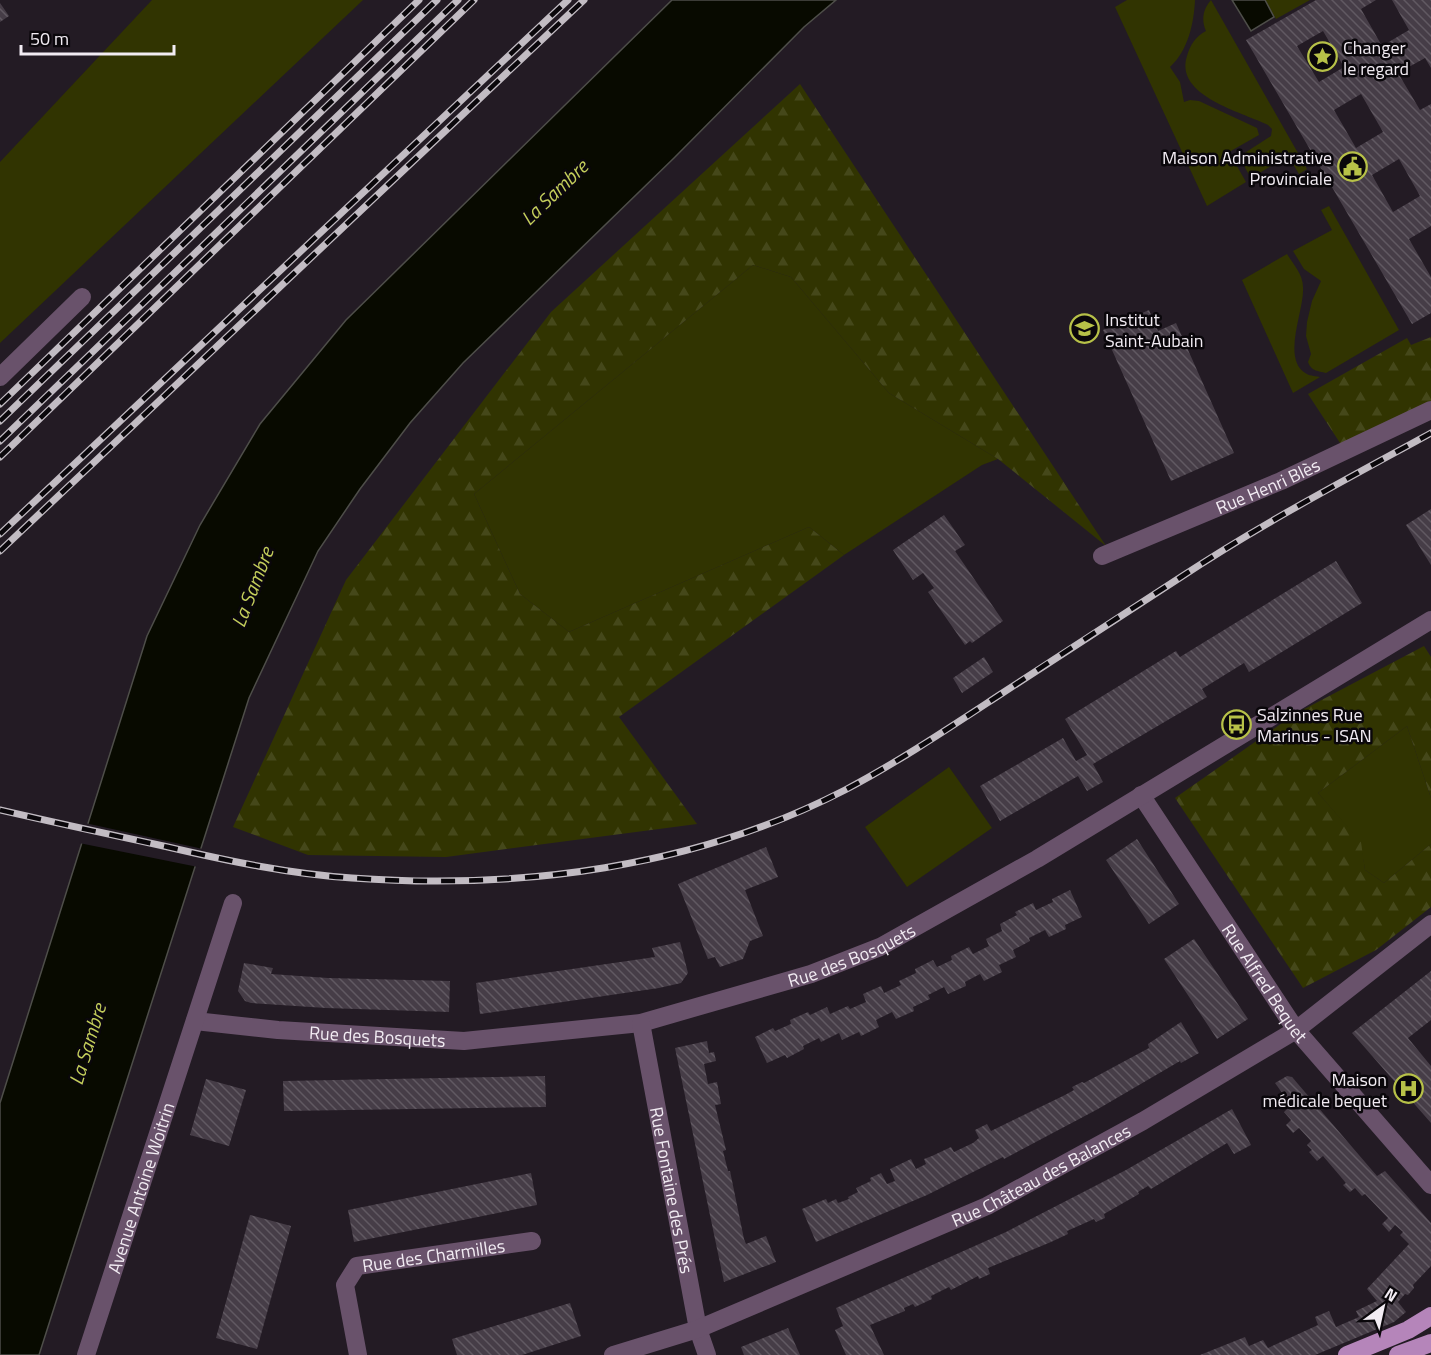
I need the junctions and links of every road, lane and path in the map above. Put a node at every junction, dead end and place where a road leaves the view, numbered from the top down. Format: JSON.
{"nodes":[{"id":1,"x":82,"y":297,"type":"dead end"},
{"id":2,"x":0,"y":376,"type":"edge"},
{"id":3,"x":1431,"y":410,"type":"edge"},
{"id":4,"x":1102,"y":556,"type":"dead end"},
{"id":5,"x":1431,"y":621,"type":"edge"},
{"id":6,"x":1141,"y":795,"type":"junction"},
{"id":7,"x":233,"y":903,"type":"dead end"},
{"id":8,"x":1431,"y":924,"type":"edge"},
{"id":9,"x":195,"y":1021,"type":"junction"},
{"id":10,"x":641,"y":1023,"type":"junction"},
{"id":11,"x":1296,"y":1030,"type":"junction"},
{"id":12,"x":1431,"y":1185,"type":"edge"},
{"id":13,"x":532,"y":1241,"type":"dead end"},
{"id":14,"x":1431,"y":1316,"type":"edge"},
{"id":15,"x":699,"y":1329,"type":"junction"},
{"id":16,"x":1431,"y":1343,"type":"edge"},
{"id":17,"x":86,"y":1355,"type":"edge"},
{"id":18,"x":358,"y":1355,"type":"edge"},
{"id":19,"x":613,"y":1355,"type":"edge"},
{"id":20,"x":707,"y":1355,"type":"edge"},
{"id":21,"x":1347,"y":1355,"type":"edge"},
{"id":22,"x":1398,"y":1355,"type":"edge"}],
"edges":[{"from":1,"to":2,"type":"street"},
{"from":3,"to":4,"type":"street","name":"Rue Henri Blès"},
{"from":5,"to":6,"type":"street","name":"Rue des Bosquets"},
{"from":6,"to":10,"type":"street","name":"Rue des Bosquets"},
{"from":6,"to":11,"type":"street","name":"Rue Alfred Bequet"},
{"from":7,"to":9,"type":"street","name":"Avenue Antoine Woitrin"},
{"from":8,"to":11,"type":"street","name":"Rue Château des Balances"},
{"from":9,"to":10,"type":"street","name":"Rue des Bosquets"},
{"from":9,"to":17,"type":"street","name":"Avenue Antoine Woitrin"},
{"from":10,"to":15,"type":"street","name":"Rue Fontaine des Prés"},
{"from":11,"to":12,"type":"street","name":"Rue Alfred Bequet"},
{"from":11,"to":15,"type":"street","name":"Rue Château des Balances"},
{"from":13,"to":18,"type":"street","name":"Rue des Charmilles"},
{"from":14,"to":21,"type":"main road"},
{"from":15,"to":19,"type":"street","name":"Rue Château des Balances"},
{"from":15,"to":20,"type":"street","name":"Rue Fontaine des Prés"},
{"from":16,"to":22,"type":"main road"}]}
